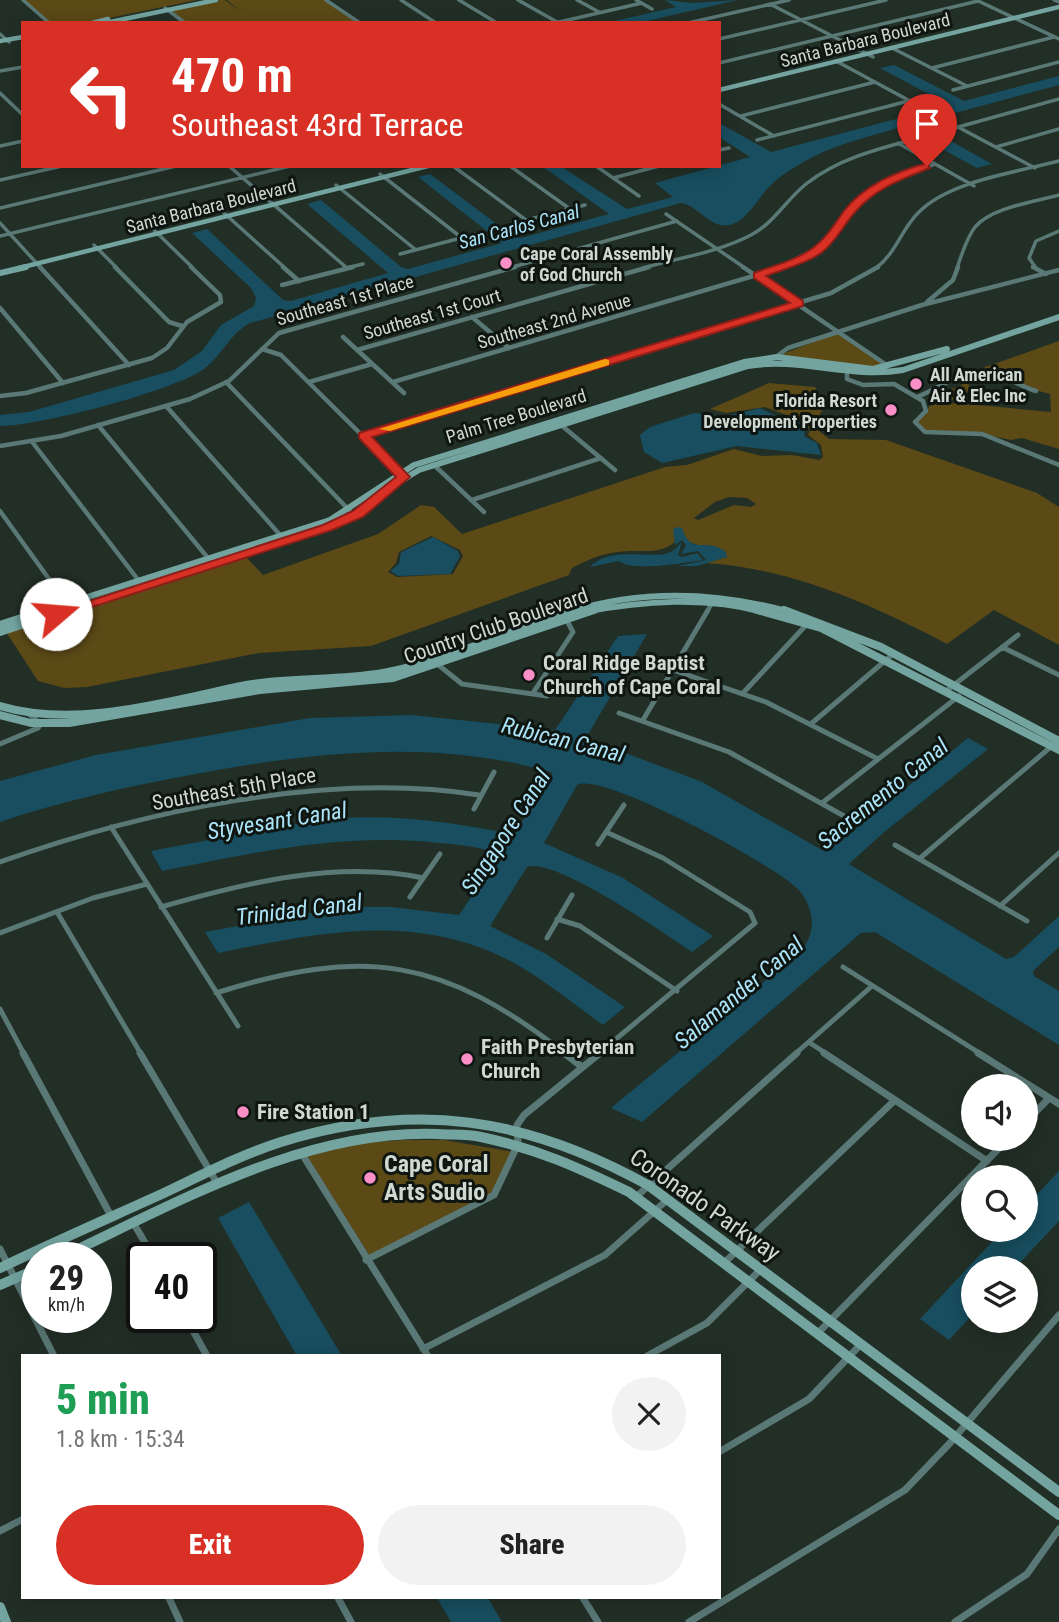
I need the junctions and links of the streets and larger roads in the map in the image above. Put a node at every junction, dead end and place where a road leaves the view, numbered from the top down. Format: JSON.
{"nodes":[{"id":1,"x":23,"y":0,"type":"edge"},
{"id":2,"x":204,"y":0,"type":"edge"},
{"id":3,"x":216,"y":0,"type":"edge"},
{"id":4,"x":326,"y":0,"type":"edge"},
{"id":5,"x":401,"y":0,"type":"edge"},
{"id":6,"x":460,"y":0,"type":"edge"},
{"id":7,"x":518,"y":0,"type":"edge"},
{"id":8,"x":577,"y":0,"type":"edge"},
{"id":9,"x":636,"y":0,"type":"edge"},
{"id":10,"x":789,"y":0,"type":"edge"},
{"id":11,"x":886,"y":0,"type":"edge"},
{"id":12,"x":977,"y":1,"type":"edge"},
{"id":13,"x":642,"y":4,"type":"junction"},
{"id":14,"x":771,"y":4,"type":"junction"},
{"id":15,"x":1058,"y":5,"type":"edge"},
{"id":16,"x":167,"y":9,"type":"junction"},
{"id":17,"x":652,"y":9,"type":"dead end"},
{"id":18,"x":600,"y":13,"type":"junction"},
{"id":19,"x":1017,"y":19,"type":"junction"},
{"id":20,"x":801,"y":20,"type":"junction"},
{"id":21,"x":47,"y":21,"type":"edge"},
{"id":22,"x":103,"y":21,"type":"edge"},
{"id":23,"x":114,"y":21,"type":"edge"},
{"id":24,"x":182,"y":21,"type":"edge"},
{"id":25,"x":358,"y":21,"type":"edge"},
{"id":26,"x":433,"y":21,"type":"edge"},
{"id":27,"x":494,"y":21,"type":"edge"},
{"id":28,"x":553,"y":21,"type":"edge"},
{"id":29,"x":565,"y":21,"type":"edge"},
{"id":30,"x":697,"y":21,"type":"edge"},
{"id":31,"x":0,"y":34,"type":"edge"},
{"id":32,"x":957,"y":34,"type":"junction"},
{"id":33,"x":833,"y":36,"type":"junction"},
{"id":34,"x":1057,"y":38,"type":"edge"},
{"id":35,"x":721,"y":39,"type":"edge"},
{"id":36,"x":4,"y":42,"type":"edge"},
{"id":37,"x":892,"y":48,"type":"junction"},
{"id":38,"x":898,"y":51,"type":"junction"},
{"id":39,"x":870,"y":55,"type":"junction"},
{"id":40,"x":1059,"y":62,"type":"edge"},
{"id":41,"x":721,"y":63,"type":"edge"},
{"id":42,"x":838,"y":63,"type":"junction"},
{"id":43,"x":21,"y":66,"type":"edge"},
{"id":44,"x":932,"y":68,"type":"junction"},
{"id":45,"x":0,"y":71,"type":"edge"},
{"id":46,"x":875,"y":82,"type":"junction"},
{"id":47,"x":967,"y":86,"type":"junction"},
{"id":48,"x":953,"y":90,"type":"dead end"},
{"id":49,"x":721,"y":92,"type":"edge"},
{"id":50,"x":0,"y":93,"type":"edge"},
{"id":51,"x":924,"y":97,"type":"dead end"},
{"id":52,"x":1059,"y":99,"type":"edge"},
{"id":53,"x":910,"y":101,"type":"junction"},
{"id":54,"x":721,"y":105,"type":"edge"},
{"id":55,"x":21,"y":113,"type":"edge"},
{"id":56,"x":741,"y":116,"type":"junction"},
{"id":57,"x":958,"y":127,"type":"junction"},
{"id":58,"x":1059,"y":130,"type":"edge"},
{"id":59,"x":944,"y":131,"type":"dead end"},
{"id":60,"x":774,"y":136,"type":"junction"},
{"id":61,"x":915,"y":138,"type":"dead end"},
{"id":62,"x":757,"y":140,"type":"dead end"},
{"id":63,"x":21,"y":141,"type":"edge"},
{"id":64,"x":898,"y":143,"type":"junction"},
{"id":65,"x":0,"y":146,"type":"edge"},
{"id":66,"x":996,"y":147,"type":"junction"},
{"id":67,"x":729,"y":148,"type":"dead end"},
{"id":68,"x":721,"y":150,"type":"edge"},
{"id":69,"x":1059,"y":162,"type":"edge"},
{"id":70,"x":935,"y":164,"type":"junction"},
{"id":71,"x":53,"y":168,"type":"edge"},
{"id":72,"x":168,"y":168,"type":"edge"},
{"id":73,"x":231,"y":168,"type":"edge"},
{"id":74,"x":282,"y":168,"type":"edge"},
{"id":75,"x":405,"y":168,"type":"edge"},
{"id":76,"x":419,"y":168,"type":"edge"},
{"id":77,"x":456,"y":168,"type":"edge"},
{"id":78,"x":513,"y":168,"type":"edge"},
{"id":79,"x":599,"y":168,"type":"edge"},
{"id":80,"x":651,"y":168,"type":"edge"},
{"id":81,"x":1035,"y":168,"type":"junction"},
{"id":82,"x":382,"y":176,"type":"junction"},
{"id":83,"x":243,"y":178,"type":"junction"},
{"id":84,"x":613,"y":178,"type":"junction"},
{"id":85,"x":0,"y":180,"type":"edge"},
{"id":86,"x":974,"y":186,"type":"junction"},
{"id":87,"x":338,"y":187,"type":"junction"},
{"id":88,"x":1059,"y":195,"type":"edge"},
{"id":89,"x":639,"y":196,"type":"dead end"},
{"id":90,"x":272,"y":203,"type":"junction"},
{"id":91,"x":585,"y":205,"type":"dead end"},
{"id":92,"x":0,"y":208,"type":"edge"},
{"id":93,"x":570,"y":209,"type":"junction"},
{"id":94,"x":666,"y":214,"type":"dead end"},
{"id":95,"x":225,"y":215,"type":"junction"},
{"id":96,"x":526,"y":220,"type":"junction"},
{"id":97,"x":677,"y":221,"type":"junction"},
{"id":98,"x":0,"y":223,"type":"edge"},
{"id":99,"x":511,"y":224,"type":"dead end"},
{"id":100,"x":1059,"y":231,"type":"edge"},
{"id":101,"x":155,"y":232,"type":"junction"},
{"id":102,"x":10,"y":234,"type":"junction"},
{"id":103,"x":476,"y":234,"type":"dead end"},
{"id":104,"x":0,"y":236,"type":"edge"},
{"id":105,"x":462,"y":237,"type":"junction"},
{"id":106,"x":96,"y":247,"type":"junction"},
{"id":107,"x":716,"y":248,"type":"junction"},
{"id":108,"x":416,"y":250,"type":"junction"},
{"id":109,"x":400,"y":254,"type":"dead end"},
{"id":110,"x":36,"y":262,"type":"junction"},
{"id":111,"x":363,"y":264,"type":"dead end"},
{"id":112,"x":347,"y":268,"type":"junction"},
{"id":113,"x":1059,"y":270,"type":"edge"},
{"id":114,"x":0,"y":271,"type":"edge"},
{"id":115,"x":1046,"y":274,"type":"junction"},
{"id":116,"x":758,"y":276,"type":"junction"},
{"id":117,"x":299,"y":281,"type":"junction"},
{"id":118,"x":282,"y":285,"type":"dead end"},
{"id":119,"x":222,"y":299,"type":"joint"},
{"id":120,"x":799,"y":303,"type":"junction"},
{"id":121,"x":922,"y":305,"type":"junction"},
{"id":122,"x":0,"y":308,"type":"edge"},
{"id":123,"x":1059,"y":312,"type":"edge"},
{"id":124,"x":472,"y":317,"type":"junction"},
{"id":125,"x":1059,"y":317,"type":"edge"},
{"id":126,"x":182,"y":326,"type":"junction"},
{"id":127,"x":839,"y":331,"type":"junction"},
{"id":128,"x":343,"y":337,"type":"dead end"},
{"id":129,"x":509,"y":348,"type":"junction"},
{"id":130,"x":262,"y":349,"type":"junction"},
{"id":131,"x":357,"y":350,"type":"junction"},
{"id":132,"x":777,"y":356,"type":"junction"},
{"id":133,"x":372,"y":364,"type":"junction"},
{"id":134,"x":129,"y":365,"type":"junction"},
{"id":135,"x":823,"y":366,"type":"junction"},
{"id":136,"x":893,"y":369,"type":"junction"},
{"id":137,"x":848,"y":371,"type":"junction"},
{"id":138,"x":226,"y":382,"type":"junction"},
{"id":139,"x":309,"y":382,"type":"junction"},
{"id":140,"x":393,"y":382,"type":"junction"},
{"id":141,"x":63,"y":383,"type":"junction"},
{"id":142,"x":1036,"y":391,"type":"dead end"},
{"id":143,"x":404,"y":393,"type":"dead end"},
{"id":144,"x":0,"y":396,"type":"edge"},
{"id":145,"x":917,"y":397,"type":"junction"},
{"id":146,"x":166,"y":406,"type":"junction"},
{"id":147,"x":559,"y":423,"type":"junction"},
{"id":148,"x":98,"y":425,"type":"junction"},
{"id":149,"x":363,"y":435,"type":"junction"},
{"id":150,"x":33,"y":443,"type":"junction"},
{"id":151,"x":0,"y":446,"type":"edge"},
{"id":152,"x":601,"y":458,"type":"junction"},
{"id":153,"x":432,"y":462,"type":"junction"},
{"id":154,"x":1059,"y":465,"type":"edge"},
{"id":155,"x":615,"y":470,"type":"dead end"},
{"id":156,"x":402,"y":474,"type":"junction"},
{"id":157,"x":472,"y":500,"type":"junction"},
{"id":158,"x":0,"y":511,"type":"edge"},
{"id":159,"x":484,"y":512,"type":"dead end"},
{"id":160,"x":353,"y":513,"type":"junction"},
{"id":161,"x":284,"y":538,"type":"junction"},
{"id":162,"x":211,"y":561,"type":"junction"},
{"id":163,"x":141,"y":583,"type":"junction"},
{"id":164,"x":714,"y":600,"type":"junction"},
{"id":165,"x":68,"y":606,"type":"junction"},
{"id":166,"x":564,"y":615,"type":"junction"},
{"id":167,"x":809,"y":620,"type":"junction"},
{"id":168,"x":0,"y":625,"type":"edge"},
{"id":169,"x":0,"y":632,"type":"edge"},
{"id":170,"x":1018,"y":635,"type":"dead end"},
{"id":171,"x":1002,"y":647,"type":"junction"},
{"id":172,"x":889,"y":657,"type":"junction"},
{"id":173,"x":434,"y":661,"type":"junction"},
{"id":174,"x":673,"y":670,"type":"junction"},
{"id":175,"x":1059,"y":675,"type":"edge"},
{"id":176,"x":949,"y":689,"type":"junction"},
{"id":177,"x":533,"y":693,"type":"junction"},
{"id":178,"x":743,"y":693,"type":"junction"},
{"id":179,"x":961,"y":694,"type":"junction"},
{"id":180,"x":547,"y":696,"type":"dead end"},
{"id":181,"x":188,"y":699,"type":"junction"},
{"id":182,"x":0,"y":706,"type":"edge"},
{"id":183,"x":619,"y":713,"type":"dead end"},
{"id":184,"x":29,"y":714,"type":"junction"},
{"id":185,"x":0,"y":715,"type":"edge"},
{"id":186,"x":643,"y":720,"type":"junction"},
{"id":187,"x":812,"y":723,"type":"junction"},
{"id":188,"x":41,"y":724,"type":"junction"},
{"id":189,"x":0,"y":744,"type":"edge"},
{"id":190,"x":1057,"y":745,"type":"edge"},
{"id":191,"x":878,"y":759,"type":"junction"},
{"id":192,"x":495,"y":772,"type":"dead end"},
{"id":193,"x":479,"y":795,"type":"junction"},
{"id":194,"x":822,"y":803,"type":"junction"},
{"id":195,"x":624,"y":805,"type":"dead end"},
{"id":196,"x":474,"y":809,"type":"dead end"},
{"id":197,"x":844,"y":816,"type":"dead end"},
{"id":198,"x":111,"y":827,"type":"junction"},
{"id":199,"x":607,"y":832,"type":"junction"},
{"id":200,"x":598,"y":844,"type":"dead end"},
{"id":201,"x":895,"y":845,"type":"dead end"},
{"id":202,"x":1059,"y":853,"type":"edge"},
{"id":203,"x":440,"y":854,"type":"dead end"},
{"id":204,"x":919,"y":859,"type":"junction"},
{"id":205,"x":0,"y":862,"type":"edge"},
{"id":206,"x":422,"y":878,"type":"junction"},
{"id":207,"x":147,"y":884,"type":"junction"},
{"id":208,"x":572,"y":895,"type":"dead end"},
{"id":209,"x":410,"y":897,"type":"dead end"},
{"id":210,"x":1000,"y":906,"type":"junction"},
{"id":211,"x":162,"y":907,"type":"junction"},
{"id":212,"x":57,"y":912,"type":"junction"},
{"id":213,"x":557,"y":919,"type":"junction"},
{"id":214,"x":1027,"y":921,"type":"dead end"},
{"id":215,"x":0,"y":933,"type":"edge"},
{"id":216,"x":547,"y":938,"type":"dead end"},
{"id":217,"x":843,"y":967,"type":"dead end"},
{"id":218,"x":872,"y":986,"type":"junction"},
{"id":219,"x":677,"y":990,"type":"junction"},
{"id":220,"x":216,"y":993,"type":"junction"},
{"id":221,"x":0,"y":1009,"type":"edge"},
{"id":222,"x":238,"y":1026,"type":"dead end"},
{"id":223,"x":810,"y":1043,"type":"junction"},
{"id":224,"x":582,"y":1067,"type":"junction"},
{"id":225,"x":1049,"y":1098,"type":"junction"},
{"id":226,"x":895,"y":1100,"type":"junction"},
{"id":227,"x":1059,"y":1104,"type":"edge"},
{"id":228,"x":1038,"y":1109,"type":"edge"},
{"id":229,"x":517,"y":1128,"type":"junction"},
{"id":230,"x":518,"y":1144,"type":"junction"},
{"id":231,"x":302,"y":1151,"type":"junction"},
{"id":232,"x":997,"y":1151,"type":"edge"},
{"id":233,"x":987,"y":1161,"type":"junction"},
{"id":234,"x":211,"y":1172,"type":"junction"},
{"id":235,"x":218,"y":1185,"type":"junction"},
{"id":236,"x":648,"y":1185,"type":"junction"},
{"id":237,"x":635,"y":1197,"type":"junction"},
{"id":238,"x":667,"y":1200,"type":"junction"},
{"id":239,"x":655,"y":1212,"type":"junction"},
{"id":240,"x":112,"y":1216,"type":"junction"},
{"id":241,"x":134,"y":1224,"type":"junction"},
{"id":242,"x":83,"y":1242,"type":"edge"},
{"id":243,"x":95,"y":1242,"type":"edge"},
{"id":244,"x":145,"y":1242,"type":"edge"},
{"id":245,"x":0,"y":1249,"type":"edge"},
{"id":246,"x":736,"y":1251,"type":"junction"},
{"id":247,"x":366,"y":1260,"type":"junction"},
{"id":248,"x":724,"y":1263,"type":"junction"},
{"id":249,"x":4,"y":1266,"type":"edge"},
{"id":250,"x":760,"y":1270,"type":"junction"},
{"id":251,"x":21,"y":1276,"type":"edge"},
{"id":252,"x":16,"y":1278,"type":"junction"},
{"id":253,"x":748,"y":1282,"type":"junction"},
{"id":254,"x":0,"y":1285,"type":"edge"},
{"id":255,"x":1059,"y":1315,"type":"edge"},
{"id":256,"x":829,"y":1321,"type":"junction"},
{"id":257,"x":194,"y":1333,"type":"edge"},
{"id":258,"x":817,"y":1334,"type":"junction"},
{"id":259,"x":860,"y":1345,"type":"junction"},
{"id":260,"x":423,"y":1349,"type":"junction"},
{"id":261,"x":53,"y":1354,"type":"edge"},
{"id":262,"x":206,"y":1354,"type":"edge"},
{"id":263,"x":427,"y":1354,"type":"edge"},
{"id":264,"x":651,"y":1354,"type":"edge"},
{"id":265,"x":848,"y":1358,"type":"junction"},
{"id":266,"x":965,"y":1424,"type":"junction"},
{"id":267,"x":954,"y":1438,"type":"junction"},
{"id":268,"x":721,"y":1451,"type":"edge"},
{"id":269,"x":1059,"y":1492,"type":"edge"},
{"id":270,"x":1059,"y":1515,"type":"edge"},
{"id":271,"x":21,"y":1520,"type":"edge"},
{"id":272,"x":1059,"y":1529,"type":"edge"},
{"id":273,"x":0,"y":1531,"type":"edge"},
{"id":274,"x":169,"y":1599,"type":"edge"},
{"id":275,"x":339,"y":1599,"type":"edge"},
{"id":276,"x":584,"y":1599,"type":"edge"},
{"id":277,"x":0,"y":1607,"type":"edge"},
{"id":278,"x":6,"y":1622,"type":"edge"},
{"id":279,"x":180,"y":1622,"type":"edge"},
{"id":280,"x":351,"y":1622,"type":"edge"},
{"id":281,"x":598,"y":1622,"type":"edge"},
{"id":282,"x":689,"y":1622,"type":"edge"},
{"id":283,"x":955,"y":1622,"type":"edge"}],
"edges":[{"from":1,"to":21,"type":"street"},
{"from":2,"to":16,"type":"street"},
{"from":3,"to":16,"type":"street"},
{"from":4,"to":25,"type":"street"},
{"from":5,"to":26,"type":"street"},
{"from":6,"to":27,"type":"street"},
{"from":7,"to":28,"type":"street"},
{"from":8,"to":18,"type":"street"},
{"from":9,"to":13,"type":"street"},
{"from":10,"to":14,"type":"street"},
{"from":11,"to":20,"type":"street"},
{"from":12,"to":19,"type":"street"},
{"from":12,"to":33,"type":"street"},
{"from":13,"to":17,"type":"street"},
{"from":13,"to":18,"type":"street"},
{"from":14,"to":20,"type":"street"},
{"from":14,"to":30,"type":"street"},
{"from":15,"to":19,"type":"street","name":"Santa Barbara Boulevard"},
{"from":16,"to":22,"type":"street"},
{"from":16,"to":23,"type":"street"},
{"from":16,"to":24,"type":"street"},
{"from":18,"to":29,"type":"street"},
{"from":19,"to":32,"type":"street","name":"Santa Barbara Boulevard"},
{"from":19,"to":34,"type":"street"},
{"from":20,"to":33,"type":"street"},
{"from":20,"to":35,"type":"street"},
{"from":31,"to":36,"type":"street"},
{"from":32,"to":37,"type":"street","name":"Santa Barbara Boulevard"},
{"from":32,"to":38,"type":"street","name":"Santa Barbara Boulevard"},
{"from":33,"to":39,"type":"street"},
{"from":33,"to":41,"type":"street"},
{"from":34,"to":44,"type":"street"},
{"from":37,"to":38,"type":"street"},
{"from":37,"to":39,"type":"street","name":"Santa Barbara Boulevard"},
{"from":38,"to":39,"type":"street","name":"Santa Barbara Boulevard"},
{"from":38,"to":44,"type":"street"},
{"from":39,"to":42,"type":"street","name":"Santa Barbara Boulevard"},
{"from":40,"to":47,"type":"street"},
{"from":42,"to":46,"type":"street"},
{"from":42,"to":49,"type":"street","name":"Santa Barbara Boulevard"},
{"from":43,"to":45,"type":"street"},
{"from":44,"to":47,"type":"street"},
{"from":46,"to":53,"type":"street"},
{"from":46,"to":56,"type":"street"},
{"from":47,"to":48,"type":"street"},
{"from":50,"to":55,"type":"street"},
{"from":51,"to":53,"type":"street"},
{"from":52,"to":57,"type":"street"},
{"from":53,"to":60,"type":"street"},
{"from":54,"to":56,"type":"street"},
{"from":56,"to":60,"type":"street"},
{"from":57,"to":59,"type":"street"},
{"from":57,"to":66,"type":"street"},
{"from":58,"to":66,"type":"street"},
{"from":60,"to":62,"type":"street"},
{"from":61,"to":64,"type":"street"},
{"from":63,"to":65,"type":"street"},
{"from":64,"to":70,"type":"street"},
{"from":64,"to":107,"type":"street"},
{"from":66,"to":81,"type":"street"},
{"from":67,"to":68,"type":"street"},
{"from":69,"to":81,"type":"street"},
{"from":70,"to":86,"type":"street"},
{"from":70,"to":116,"type":"street","name":"Southeast 2nd Avenue"},
{"from":71,"to":85,"type":"street"},
{"from":72,"to":92,"type":"street"},
{"from":73,"to":83,"type":"street"},
{"from":74,"to":83,"type":"street"},
{"from":75,"to":82,"type":"street","name":"Santa Barbara Boulevard"},
{"from":76,"to":82,"type":"street","name":"Santa Barbara Boulevard"},
{"from":77,"to":96,"type":"street"},
{"from":78,"to":93,"type":"street"},
{"from":79,"to":84,"type":"street"},
{"from":80,"to":84,"type":"street"},
{"from":81,"to":86,"type":"street"},
{"from":82,"to":87,"type":"street","name":"Santa Barbara Boulevard"},
{"from":82,"to":105,"type":"street"},
{"from":83,"to":90,"type":"street"},
{"from":83,"to":102,"type":"street"},
{"from":84,"to":89,"type":"street"},
{"from":86,"to":120,"type":"street"},
{"from":87,"to":90,"type":"street","name":"Santa Barbara Boulevard"},
{"from":87,"to":108,"type":"street"},
{"from":88,"to":121,"type":"street"},
{"from":90,"to":95,"type":"street","name":"Santa Barbara Boulevard"},
{"from":90,"to":112,"type":"street"},
{"from":91,"to":93,"type":"street"},
{"from":93,"to":96,"type":"street"},
{"from":94,"to":97,"type":"street"},
{"from":95,"to":101,"type":"street","name":"Santa Barbara Boulevard"},
{"from":95,"to":117,"type":"street"},
{"from":96,"to":99,"type":"street"},
{"from":97,"to":107,"type":"street"},
{"from":97,"to":130,"type":"street","name":"Southeast 1st Place"},
{"from":98,"to":102,"type":"street"},
{"from":100,"to":115,"type":"street"},
{"from":101,"to":106,"type":"street","name":"Santa Barbara Boulevard"},
{"from":101,"to":119,"type":"street"},
{"from":102,"to":104,"type":"street"},
{"from":102,"to":110,"type":"street"},
{"from":103,"to":105,"type":"street"},
{"from":105,"to":108,"type":"street"},
{"from":106,"to":110,"type":"street","name":"Santa Barbara Boulevard"},
{"from":106,"to":126,"type":"street"},
{"from":107,"to":116,"type":"street"},
{"from":107,"to":124,"type":"street","name":"Southeast 1st Court"},
{"from":108,"to":109,"type":"street"},
{"from":110,"to":114,"type":"street","name":"Santa Barbara Boulevard"},
{"from":110,"to":134,"type":"street"},
{"from":111,"to":112,"type":"street"},
{"from":112,"to":117,"type":"street"},
{"from":113,"to":115,"type":"street"},
{"from":115,"to":121,"type":"street"},
{"from":116,"to":120,"type":"street"},
{"from":116,"to":129,"type":"street","name":"Southeast 2nd Avenue"},
{"from":117,"to":118,"type":"street"},
{"from":119,"to":126,"type":"street"},
{"from":120,"to":127,"type":"street"},
{"from":120,"to":149,"type":"street"},
{"from":121,"to":127,"type":"street"},
{"from":122,"to":141,"type":"street"},
{"from":123,"to":136,"type":"street","name":"Palm Tree Boulevard"},
{"from":124,"to":129,"type":"street"},
{"from":124,"to":131,"type":"street","name":"Southeast 1st Court"},
{"from":125,"to":136,"type":"street","name":"Palm Tree Boulevard"},
{"from":126,"to":134,"type":"street"},
{"from":127,"to":132,"type":"street"},
{"from":127,"to":136,"type":"street"},
{"from":128,"to":131,"type":"street"},
{"from":129,"to":140,"type":"street","name":"Southeast 2nd Avenue"},
{"from":130,"to":138,"type":"street","name":"Southeast 1st Place"},
{"from":130,"to":139,"type":"street"},
{"from":131,"to":133,"type":"street"},
{"from":132,"to":135,"type":"street","name":"Palm Tree Boulevard"},
{"from":132,"to":147,"type":"street","name":"Palm Tree Boulevard"},
{"from":133,"to":139,"type":"street","name":"Southeast 1st Court"},
{"from":133,"to":140,"type":"street"},
{"from":134,"to":141,"type":"street"},
{"from":135,"to":137,"type":"street","name":"Palm Tree Boulevard"},
{"from":135,"to":147,"type":"street","name":"Palm Tree Boulevard"},
{"from":136,"to":137,"type":"street","name":"Palm Tree Boulevard"},
{"from":137,"to":145,"type":"street","name":"Palm Tree Boulevard"},
{"from":138,"to":146,"type":"street","name":"Southeast 1st Place"},
{"from":138,"to":160,"type":"street"},
{"from":139,"to":149,"type":"street"},
{"from":140,"to":143,"type":"street"},
{"from":141,"to":144,"type":"street"},
{"from":142,"to":145,"type":"street"},
{"from":145,"to":154,"type":"street"},
{"from":146,"to":148,"type":"street","name":"Southeast 1st Place"},
{"from":146,"to":161,"type":"street"},
{"from":147,"to":152,"type":"street"},
{"from":147,"to":153,"type":"street","name":"Palm Tree Boulevard"},
{"from":148,"to":150,"type":"street","name":"Southeast 1st Place"},
{"from":148,"to":162,"type":"street"},
{"from":149,"to":156,"type":"street"},
{"from":150,"to":151,"type":"street","name":"Southeast 1st Place"},
{"from":150,"to":163,"type":"street"},
{"from":152,"to":155,"type":"street"},
{"from":152,"to":157,"type":"street"},
{"from":153,"to":156,"type":"street","name":"Palm Tree Boulevard"},
{"from":153,"to":157,"type":"street"},
{"from":156,"to":160,"type":"street","name":"Palm Tree Boulevard"},
{"from":157,"to":159,"type":"street"},
{"from":158,"to":165,"type":"street"},
{"from":160,"to":161,"type":"street","name":"Palm Tree Boulevard"},
{"from":161,"to":162,"type":"street","name":"Palm Tree Boulevard"},
{"from":162,"to":163,"type":"street","name":"Palm Tree Boulevard"},
{"from":163,"to":165,"type":"street","name":"Palm Tree Boulevard"},
{"from":164,"to":166,"type":"street","name":"Country Club Boulevard"},
{"from":164,"to":167,"type":"street","name":"Country Club Boulevard"},
{"from":164,"to":174,"type":"street"},
{"from":165,"to":168,"type":"street","name":"Palm Tree Boulevard"},
{"from":165,"to":169,"type":"street","name":"Palm Tree Boulevard"},
{"from":166,"to":173,"type":"street","name":"Country Club Boulevard"},
{"from":166,"to":177,"type":"street"},
{"from":167,"to":172,"type":"street","name":"Country Club Boulevard"},
{"from":167,"to":178,"type":"street"},
{"from":170,"to":171,"type":"street"},
{"from":171,"to":175,"type":"street"},
{"from":171,"to":176,"type":"street"},
{"from":172,"to":176,"type":"street","name":"Country Club Boulevard"},
{"from":172,"to":187,"type":"street"},
{"from":173,"to":177,"type":"street"},
{"from":173,"to":181,"type":"street","name":"Country Club Boulevard"},
{"from":174,"to":178,"type":"street"},
{"from":174,"to":186,"type":"street"},
{"from":176,"to":179,"type":"street","name":"Country Club Boulevard"},
{"from":177,"to":180,"type":"street"},
{"from":178,"to":187,"type":"street"},
{"from":179,"to":190,"type":"street","name":"Country Club Boulevard"},
{"from":179,"to":191,"type":"street"},
{"from":181,"to":184,"type":"street","name":"Country Club Boulevard"},
{"from":181,"to":188,"type":"street","name":"Country Club Boulevard"},
{"from":182,"to":184,"type":"street","name":"Country Club Boulevard"},
{"from":183,"to":186,"type":"street"},
{"from":184,"to":188,"type":"street"},
{"from":185,"to":188,"type":"street","name":"Country Club Boulevard"},
{"from":186,"to":194,"type":"street"},
{"from":187,"to":191,"type":"street"},
{"from":188,"to":189,"type":"street"},
{"from":190,"to":204,"type":"street"},
{"from":191,"to":194,"type":"street"},
{"from":192,"to":193,"type":"street"},
{"from":193,"to":196,"type":"street"},
{"from":193,"to":198,"type":"street","name":"Southeast 5th Place"},
{"from":194,"to":197,"type":"street"},
{"from":195,"to":199,"type":"street"},
{"from":198,"to":205,"type":"street","name":"Southeast 5th Place"},
{"from":198,"to":207,"type":"street"},
{"from":199,"to":200,"type":"street"},
{"from":199,"to":219,"type":"street"},
{"from":201,"to":204,"type":"street"},
{"from":202,"to":210,"type":"street"},
{"from":203,"to":206,"type":"street"},
{"from":204,"to":210,"type":"street"},
{"from":206,"to":209,"type":"street"},
{"from":206,"to":211,"type":"street"},
{"from":207,"to":211,"type":"street"},
{"from":207,"to":212,"type":"street"},
{"from":208,"to":213,"type":"street"},
{"from":210,"to":214,"type":"street"},
{"from":211,"to":220,"type":"street"},
{"from":212,"to":215,"type":"street"},
{"from":212,"to":234,"type":"street"},
{"from":213,"to":216,"type":"street"},
{"from":213,"to":219,"type":"street"},
{"from":217,"to":218,"type":"street"},
{"from":218,"to":223,"type":"street"},
{"from":218,"to":225,"type":"street"},
{"from":219,"to":224,"type":"street"},
{"from":220,"to":222,"type":"street"},
{"from":220,"to":224,"type":"street"},
{"from":221,"to":240,"type":"street"},
{"from":223,"to":226,"type":"street"},
{"from":223,"to":236,"type":"street"},
{"from":224,"to":229,"type":"street"},
{"from":225,"to":227,"type":"street"},
{"from":225,"to":228,"type":"street"},
{"from":226,"to":233,"type":"street"},
{"from":226,"to":246,"type":"street"},
{"from":229,"to":230,"type":"street"},
{"from":229,"to":234,"type":"street","name":"Coronado Parkway"},
{"from":229,"to":236,"type":"street","name":"Coronado Parkway"},
{"from":230,"to":231,"type":"street","name":"Coronado Parkway"},
{"from":230,"to":237,"type":"street","name":"Coronado Parkway"},
{"from":230,"to":247,"type":"street"},
{"from":231,"to":235,"type":"street","name":"Coronado Parkway"},
{"from":231,"to":247,"type":"street"},
{"from":232,"to":233,"type":"street"},
{"from":233,"to":256,"type":"street"},
{"from":234,"to":235,"type":"street"},
{"from":234,"to":240,"type":"street","name":"Coronado Parkway"},
{"from":235,"to":241,"type":"street","name":"Coronado Parkway"},
{"from":236,"to":237,"type":"street"},
{"from":236,"to":238,"type":"street","name":"Coronado Parkway"},
{"from":237,"to":239,"type":"street","name":"Coronado Parkway"},
{"from":238,"to":239,"type":"street"},
{"from":238,"to":246,"type":"street","name":"Coronado Parkway"},
{"from":239,"to":248,"type":"street","name":"Coronado Parkway"},
{"from":239,"to":260,"type":"street"},
{"from":240,"to":242,"type":"street"},
{"from":240,"to":249,"type":"street","name":"Coronado Parkway"},
{"from":241,"to":243,"type":"street","name":"Coronado Parkway"},
{"from":241,"to":244,"type":"street"},
{"from":245,"to":249,"type":"street"},
{"from":246,"to":248,"type":"street"},
{"from":246,"to":250,"type":"street","name":"Coronado Parkway"},
{"from":247,"to":260,"type":"street"},
{"from":248,"to":253,"type":"street","name":"Coronado Parkway"},
{"from":249,"to":252,"type":"street"},
{"from":250,"to":253,"type":"street"},
{"from":250,"to":256,"type":"street","name":"Coronado Parkway"},
{"from":251,"to":252,"type":"street"},
{"from":252,"to":254,"type":"street"},
{"from":252,"to":261,"type":"street"},
{"from":253,"to":258,"type":"street","name":"Coronado Parkway"},
{"from":253,"to":264,"type":"street"},
{"from":255,"to":266,"type":"street"},
{"from":256,"to":258,"type":"street"},
{"from":256,"to":259,"type":"street","name":"Coronado Parkway"},
{"from":257,"to":262,"type":"street"},
{"from":258,"to":265,"type":"street","name":"Coronado Parkway"},
{"from":259,"to":265,"type":"street"},
{"from":259,"to":266,"type":"street","name":"Coronado Parkway"},
{"from":260,"to":263,"type":"street"},
{"from":265,"to":267,"type":"street","name":"Coronado Parkway"},
{"from":265,"to":268,"type":"street"},
{"from":266,"to":267,"type":"street"},
{"from":266,"to":269,"type":"street","name":"Coronado Parkway"},
{"from":267,"to":270,"type":"street","name":"Coronado Parkway"},
{"from":267,"to":282,"type":"street"},
{"from":271,"to":273,"type":"street"},
{"from":272,"to":283,"type":"street"},
{"from":274,"to":279,"type":"street"},
{"from":275,"to":280,"type":"street"},
{"from":276,"to":281,"type":"street"},
{"from":277,"to":278,"type":"street"}]}
